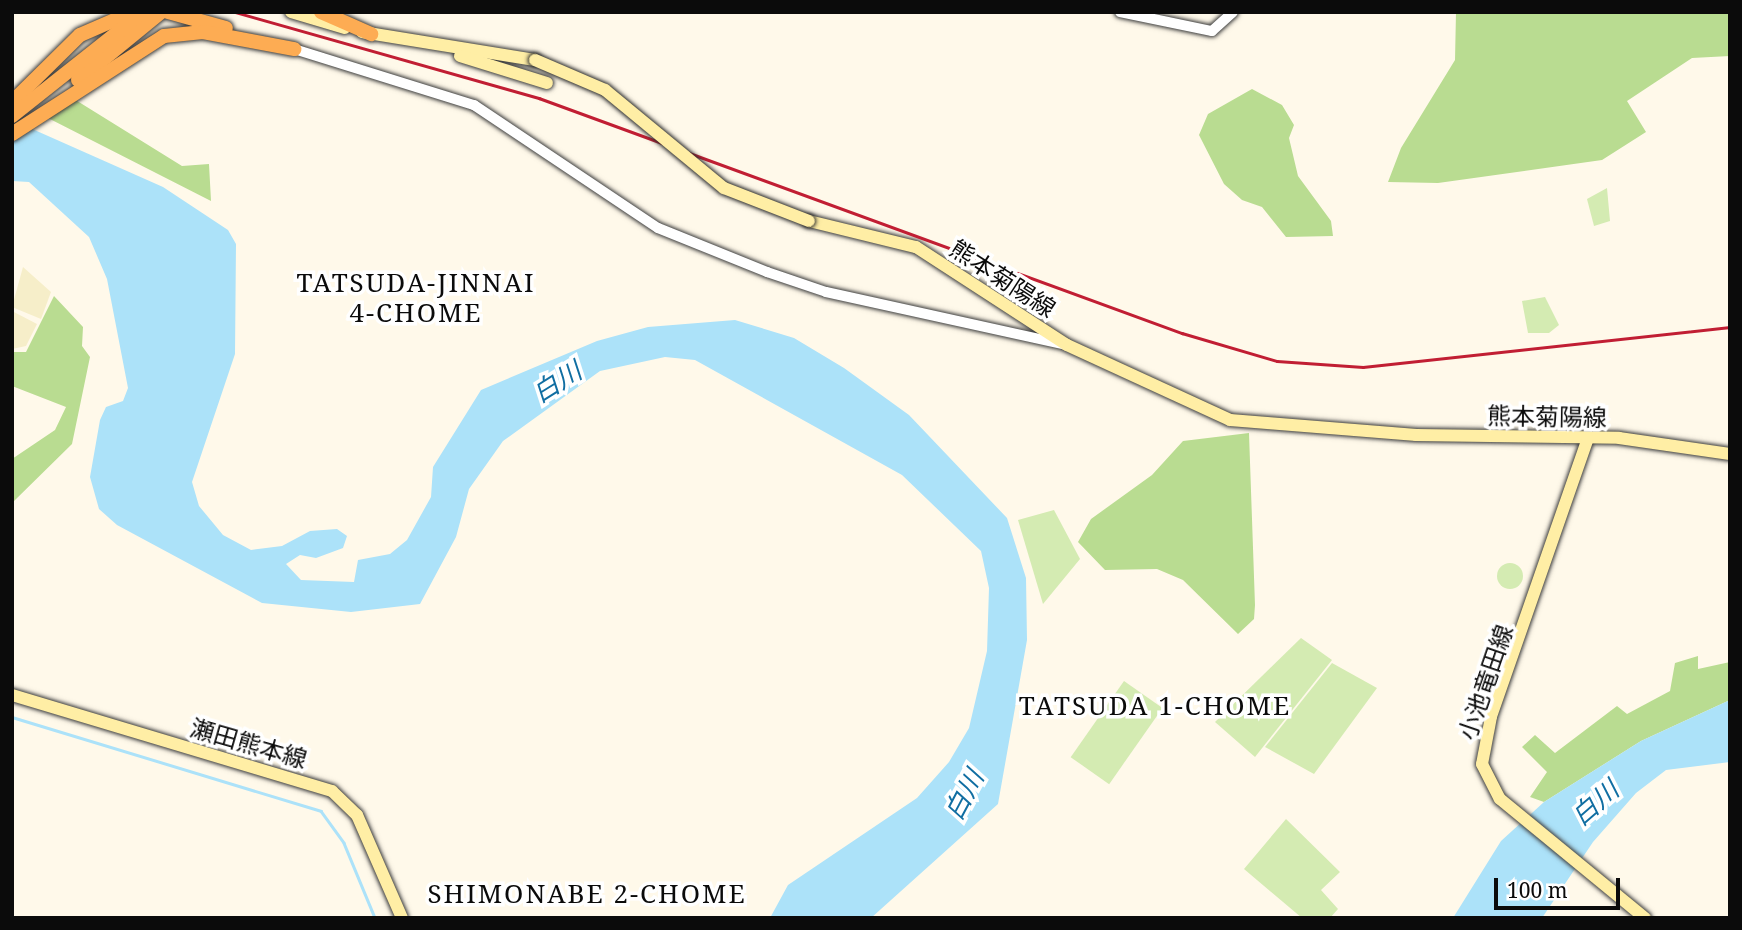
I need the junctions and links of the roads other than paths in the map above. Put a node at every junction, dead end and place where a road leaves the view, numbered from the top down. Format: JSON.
{"nodes":[{"id":1,"x":143,"y":12,"type":"edge"},
{"id":2,"x":161,"y":12,"type":"edge"},
{"id":3,"x":168,"y":12,"type":"edge"},
{"id":4,"x":291,"y":12,"type":"edge"},
{"id":5,"x":321,"y":12,"type":"edge"},
{"id":6,"x":1120,"y":12,"type":"edge"},
{"id":7,"x":1233,"y":12,"type":"edge"},
{"id":8,"x":132,"y":24,"type":"edge"},
{"id":9,"x":371,"y":34,"type":"junction"},
{"id":10,"x":438,"y":48,"type":"junction"},
{"id":11,"x":294,"y":49,"type":"junction"},
{"id":12,"x":547,"y":83,"type":"dead end"},
{"id":13,"x":69,"y":87,"type":"junction"},
{"id":14,"x":12,"y":102,"type":"edge"},
{"id":15,"x":12,"y":116,"type":"edge"},
{"id":16,"x":12,"y":133,"type":"edge"},
{"id":17,"x":1067,"y":345,"type":"junction"},
{"id":18,"x":1588,"y":438,"type":"junction"},
{"id":19,"x":1730,"y":454,"type":"edge"},
{"id":20,"x":12,"y":695,"type":"edge"},
{"id":21,"x":402,"y":918,"type":"edge"},
{"id":22,"x":1645,"y":918,"type":"edge"}],
"edges":[{"from":1,"to":8,"type":"highway"},
{"from":2,"to":8,"type":"highway"},
{"from":3,"to":11,"type":"highway"},
{"from":4,"to":9,"type":"main road","name":"熊本菊陽線"},
{"from":5,"to":9,"type":"highway"},
{"from":6,"to":7,"type":"street"},
{"from":8,"to":13,"type":"highway"},
{"from":8,"to":14,"type":"highway"},
{"from":9,"to":10,"type":"main road","name":"熊本菊陽線"},
{"from":10,"to":12,"type":"main road"},
{"from":10,"to":17,"type":"main road","name":"熊本菊陽線","bridge":true},
{"from":11,"to":13,"type":"highway"},
{"from":11,"to":17,"type":"street"},
{"from":13,"to":15,"type":"highway"},
{"from":13,"to":16,"type":"highway"},
{"from":17,"to":18,"type":"main road","name":"熊本菊陽線"},
{"from":18,"to":19,"type":"main road","name":"熊本菊陽線"},
{"from":18,"to":22,"type":"main road","name":"小池竜田線"},
{"from":20,"to":21,"type":"main road","name":"瀬田熊本線"}]}
